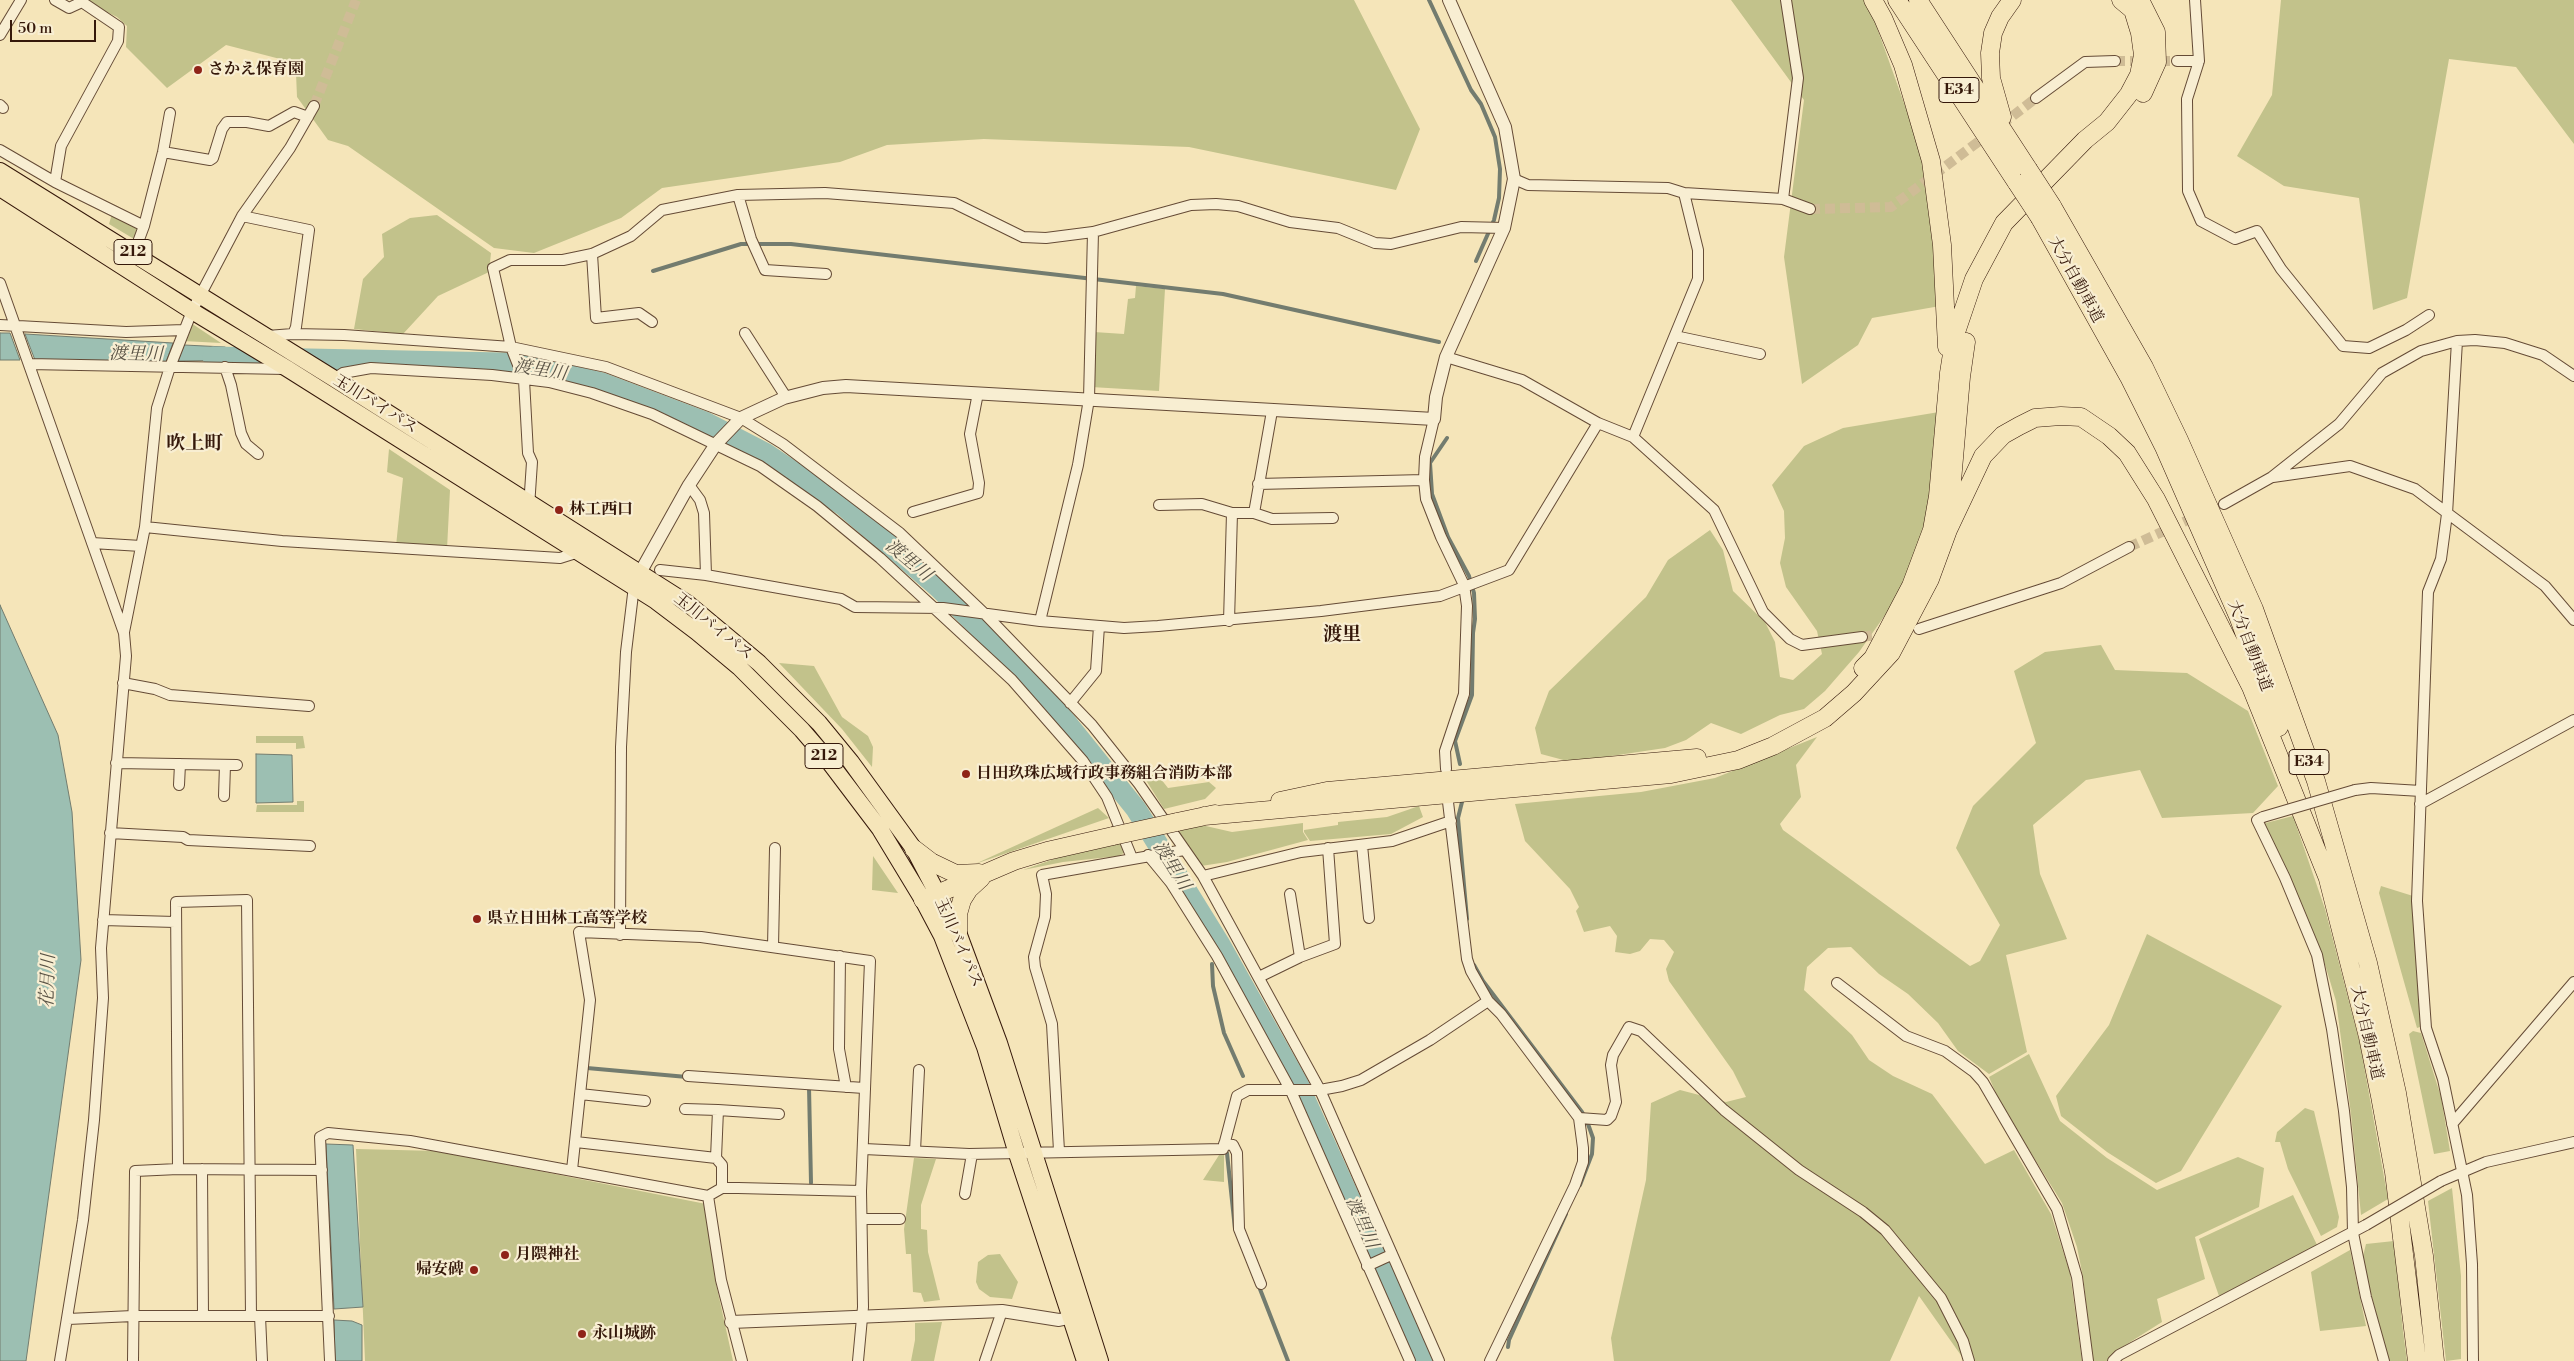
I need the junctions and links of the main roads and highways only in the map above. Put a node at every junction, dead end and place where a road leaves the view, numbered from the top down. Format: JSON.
{"nodes":[{"id":1,"x":1873,"y":0,"type":"edge"},
{"id":2,"x":1897,"y":0,"type":"edge"},
{"id":3,"x":1918,"y":0,"type":"edge"},
{"id":4,"x":2012,"y":0,"type":"edge"},
{"id":5,"x":2121,"y":0,"type":"edge"},
{"id":6,"x":2140,"y":0,"type":"edge"},
{"id":7,"x":2009,"y":139,"type":"junction"},
{"id":8,"x":0,"y":171,"type":"edge"},
{"id":9,"x":0,"y":188,"type":"edge"},
{"id":10,"x":2046,"y":212,"type":"junction"},
{"id":11,"x":1949,"y":372,"type":"junction"},
{"id":12,"x":329,"y":385,"type":"junction"},
{"id":13,"x":1948,"y":530,"type":"junction"},
{"id":14,"x":637,"y":579,"type":"junction"},
{"id":15,"x":1204,"y":816,"type":"junction"},
{"id":16,"x":914,"y":849,"type":"junction"},
{"id":17,"x":989,"y":872,"type":"junction"},
{"id":18,"x":2331,"y":886,"type":"junction"},
{"id":19,"x":930,"y":897,"type":"junction"},
{"id":20,"x":958,"y":933,"type":"junction"},
{"id":21,"x":1079,"y":1316,"type":"junction"},
{"id":22,"x":1085,"y":1361,"type":"edge"},
{"id":23,"x":1100,"y":1361,"type":"edge"},
{"id":24,"x":2417,"y":1361,"type":"edge"},
{"id":25,"x":2435,"y":1361,"type":"edge"}],
"edges":[{"from":1,"to":11,"type":"highway"},
{"from":2,"to":10,"type":"highway","name":"大分自動車道","number":"E34","bridge":true},
{"from":3,"to":7,"type":"highway","name":"大分自動車道","number":"E34"},
{"from":4,"to":7,"type":"highway"},
{"from":5,"to":11,"type":"highway"},
{"from":6,"to":13,"type":"highway"},
{"from":7,"to":10,"type":"highway","name":"大分自動車道","number":"E34","bridge":true},
{"from":8,"to":12,"type":"highway","name":"玉川バイパス","number":"212"},
{"from":9,"to":12,"type":"highway","name":"玉川バイパス","number":"212"},
{"from":10,"to":18,"type":"highway","name":"大分自動車道","number":"E34"},
{"from":10,"to":25,"type":"highway","name":"大分自動車道","number":"E34"},
{"from":11,"to":15,"type":"highway"},
{"from":12,"to":14,"type":"highway","name":"玉川バイパス","number":"212"},
{"from":12,"to":14,"type":"highway","name":"玉川バイパス","number":"212"},
{"from":13,"to":15,"type":"highway"},
{"from":13,"to":18,"type":"highway"},
{"from":14,"to":16,"type":"highway","name":"玉川バイパス","number":"212"},
{"from":14,"to":19,"type":"highway","name":"玉川バイパス","number":"212"},
{"from":15,"to":17,"type":"highway","bridge":true},
{"from":16,"to":17,"type":"highway"},
{"from":16,"to":19,"type":"highway","name":"玉川バイパス","number":"212"},
{"from":17,"to":19,"type":"highway"},
{"from":17,"to":20,"type":"highway"},
{"from":18,"to":24,"type":"highway","name":"大分自動車道","number":"E34"},
{"from":19,"to":20,"type":"highway","name":"玉川バイパス","number":"212"},
{"from":19,"to":21,"type":"highway","name":"玉川バイパス","number":"212"},
{"from":20,"to":21,"type":"highway","name":"玉川バイパス","number":"212"},
{"from":21,"to":22,"type":"highway","name":"玉川バイパス","number":"212"},
{"from":21,"to":23,"type":"highway","name":"玉川バイパス","number":"212"}]}
